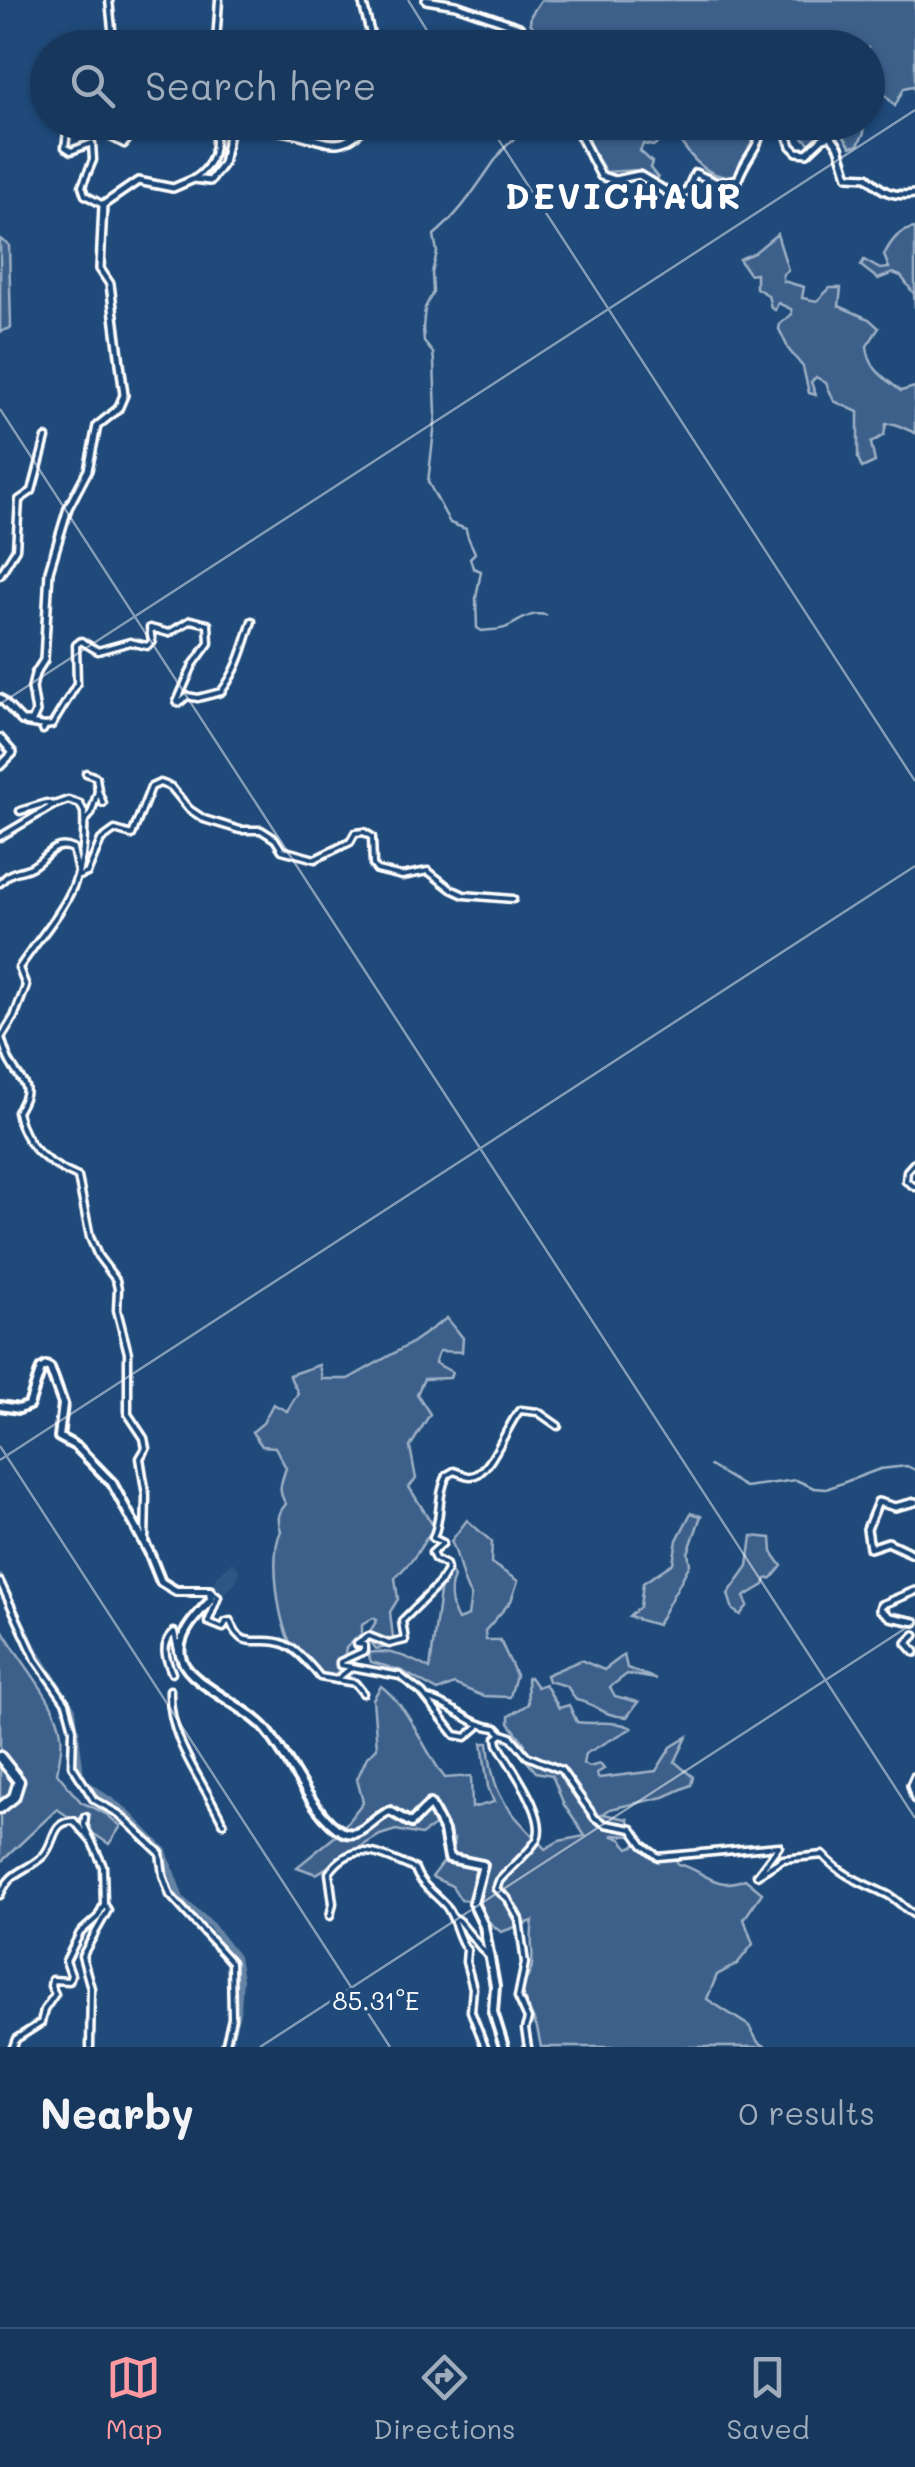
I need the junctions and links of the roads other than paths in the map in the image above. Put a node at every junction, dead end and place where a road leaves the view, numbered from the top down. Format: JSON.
{"nodes":[{"id":1,"x":109,"y":0,"type":"edge"},
{"id":2,"x":218,"y":0,"type":"edge"},
{"id":3,"x":362,"y":0,"type":"edge"},
{"id":4,"x":426,"y":0,"type":"edge"},
{"id":5,"x":112,"y":30,"type":"edge"},
{"id":6,"x":217,"y":30,"type":"edge"},
{"id":7,"x":370,"y":30,"type":"edge"},
{"id":8,"x":523,"y":30,"type":"edge"},
{"id":9,"x":66,"y":140,"type":"edge"},
{"id":10,"x":214,"y":140,"type":"edge"},
{"id":11,"x":226,"y":140,"type":"edge"},
{"id":12,"x":314,"y":140,"type":"edge"},
{"id":13,"x":349,"y":140,"type":"edge"},
{"id":14,"x":584,"y":140,"type":"edge"},
{"id":15,"x":760,"y":140,"type":"edge"},
{"id":16,"x":788,"y":140,"type":"edge"},
{"id":17,"x":824,"y":140,"type":"edge"},
{"id":18,"x":833,"y":140,"type":"edge"},
{"id":19,"x":194,"y":179,"type":"junction"},
{"id":20,"x":915,"y":194,"type":"edge"},
{"id":21,"x":102,"y":204,"type":"junction"},
{"id":22,"x":46,"y":438,"type":"dead end"},
{"id":23,"x":0,"y":575,"type":"edge"},
{"id":24,"x":252,"y":621,"type":"dead end"},
{"id":25,"x":0,"y":698,"type":"edge"},
{"id":26,"x":22,"y":722,"type":"junction"},
{"id":27,"x":0,"y":738,"type":"edge"},
{"id":28,"x":0,"y":766,"type":"edge"},
{"id":29,"x":86,"y":773,"type":"dead end"},
{"id":30,"x":98,"y":791,"type":"junction"},
{"id":31,"x":103,"y":803,"type":"dead end"},
{"id":32,"x":54,"y":805,"type":"junction"},
{"id":33,"x":20,"y":811,"type":"dead end"},
{"id":34,"x":84,"y":822,"type":"junction"},
{"id":35,"x":0,"y":837,"type":"edge"},
{"id":36,"x":79,"y":876,"type":"junction"},
{"id":37,"x":0,"y":883,"type":"edge"},
{"id":38,"x":514,"y":899,"type":"dead end"},
{"id":39,"x":915,"y":1162,"type":"edge"},
{"id":40,"x":915,"y":1187,"type":"edge"},
{"id":41,"x":0,"y":1406,"type":"edge"},
{"id":42,"x":558,"y":1426,"type":"dead end"},
{"id":43,"x":915,"y":1502,"type":"edge"},
{"id":44,"x":146,"y":1544,"type":"junction"},
{"id":45,"x":915,"y":1554,"type":"edge"},
{"id":46,"x":0,"y":1582,"type":"edge"},
{"id":47,"x":210,"y":1591,"type":"junction"},
{"id":48,"x":915,"y":1592,"type":"edge"},
{"id":49,"x":915,"y":1622,"type":"edge"},
{"id":50,"x":915,"y":1635,"type":"edge"},
{"id":51,"x":915,"y":1652,"type":"edge"},
{"id":52,"x":181,"y":1659,"type":"junction"},
{"id":53,"x":352,"y":1667,"type":"junction"},
{"id":54,"x":172,"y":1674,"type":"dead end"},
{"id":55,"x":335,"y":1682,"type":"junction"},
{"id":56,"x":170,"y":1690,"type":"dead end"},
{"id":57,"x":363,"y":1693,"type":"dead end"},
{"id":58,"x":426,"y":1699,"type":"junction"},
{"id":59,"x":478,"y":1727,"type":"junction"},
{"id":60,"x":502,"y":1734,"type":"junction"},
{"id":61,"x":0,"y":1757,"type":"edge"},
{"id":62,"x":915,"y":1776,"type":"edge"},
{"id":63,"x":915,"y":1799,"type":"edge"},
{"id":64,"x":0,"y":1808,"type":"edge"},
{"id":65,"x":84,"y":1817,"type":"dead end"},
{"id":66,"x":223,"y":1823,"type":"dead end"},
{"id":67,"x":92,"y":1842,"type":"junction"},
{"id":68,"x":0,"y":1895,"type":"edge"},
{"id":69,"x":104,"y":1904,"type":"junction"},
{"id":70,"x":330,"y":1916,"type":"dead end"},
{"id":71,"x":452,"y":1916,"type":"junction"},
{"id":72,"x":915,"y":1916,"type":"edge"},
{"id":73,"x":486,"y":1955,"type":"junction"},
{"id":74,"x":13,"y":2047,"type":"edge"},
{"id":75,"x":90,"y":2047,"type":"edge"},
{"id":76,"x":225,"y":2047,"type":"edge"},
{"id":77,"x":485,"y":2047,"type":"edge"},
{"id":78,"x":504,"y":2047,"type":"edge"},
{"id":79,"x":528,"y":2047,"type":"edge"}],
"edges":[{"from":1,"to":5,"type":"street"},
{"from":2,"to":6,"type":"street"},
{"from":3,"to":7,"type":"street"},
{"from":4,"to":8,"type":"street"},
{"from":9,"to":21,"type":"street"},
{"from":10,"to":19,"type":"street"},
{"from":11,"to":19,"type":"street"},
{"from":12,"to":13,"type":"street"},
{"from":14,"to":15,"type":"street"},
{"from":16,"to":17,"type":"street"},
{"from":18,"to":20,"type":"street"},
{"from":19,"to":21,"type":"street"},
{"from":21,"to":26,"type":"street"},
{"from":22,"to":23,"type":"street"},
{"from":24,"to":26,"type":"street"},
{"from":25,"to":26,"type":"street"},
{"from":27,"to":28,"type":"street"},
{"from":29,"to":30,"type":"street"},
{"from":30,"to":31,"type":"street"},
{"from":30,"to":34,"type":"street"},
{"from":32,"to":33,"type":"street"},
{"from":32,"to":34,"type":"street"},
{"from":32,"to":35,"type":"street"},
{"from":34,"to":36,"type":"street"},
{"from":36,"to":37,"type":"street"},
{"from":36,"to":38,"type":"street"},
{"from":36,"to":44,"type":"street"},
{"from":39,"to":40,"type":"street"},
{"from":41,"to":44,"type":"main road"},
{"from":42,"to":53,"type":"street"},
{"from":43,"to":45,"type":"street"},
{"from":44,"to":47,"type":"main road"},
{"from":46,"to":76,"type":"street"},
{"from":47,"to":52,"type":"main road"},
{"from":47,"to":55,"type":"street"},
{"from":48,"to":49,"type":"street"},
{"from":50,"to":51,"type":"street"},
{"from":52,"to":54,"type":"street"},
{"from":52,"to":73,"type":"main road"},
{"from":53,"to":55,"type":"street"},
{"from":53,"to":58,"type":"street"},
{"from":55,"to":57,"type":"street"},
{"from":56,"to":66,"type":"street"},
{"from":58,"to":59,"type":"street"},
{"from":58,"to":59,"type":"street"},
{"from":59,"to":60,"type":"street"},
{"from":60,"to":72,"type":"street"},
{"from":60,"to":79,"type":"street"},
{"from":61,"to":64,"type":"main road"},
{"from":62,"to":63,"type":"street"},
{"from":65,"to":67,"type":"street"},
{"from":67,"to":68,"type":"street"},
{"from":67,"to":69,"type":"street"},
{"from":69,"to":74,"type":"street"},
{"from":69,"to":75,"type":"street"},
{"from":70,"to":71,"type":"street"},
{"from":71,"to":73,"type":"street"},
{"from":71,"to":77,"type":"street"},
{"from":73,"to":78,"type":"main road"}]}
